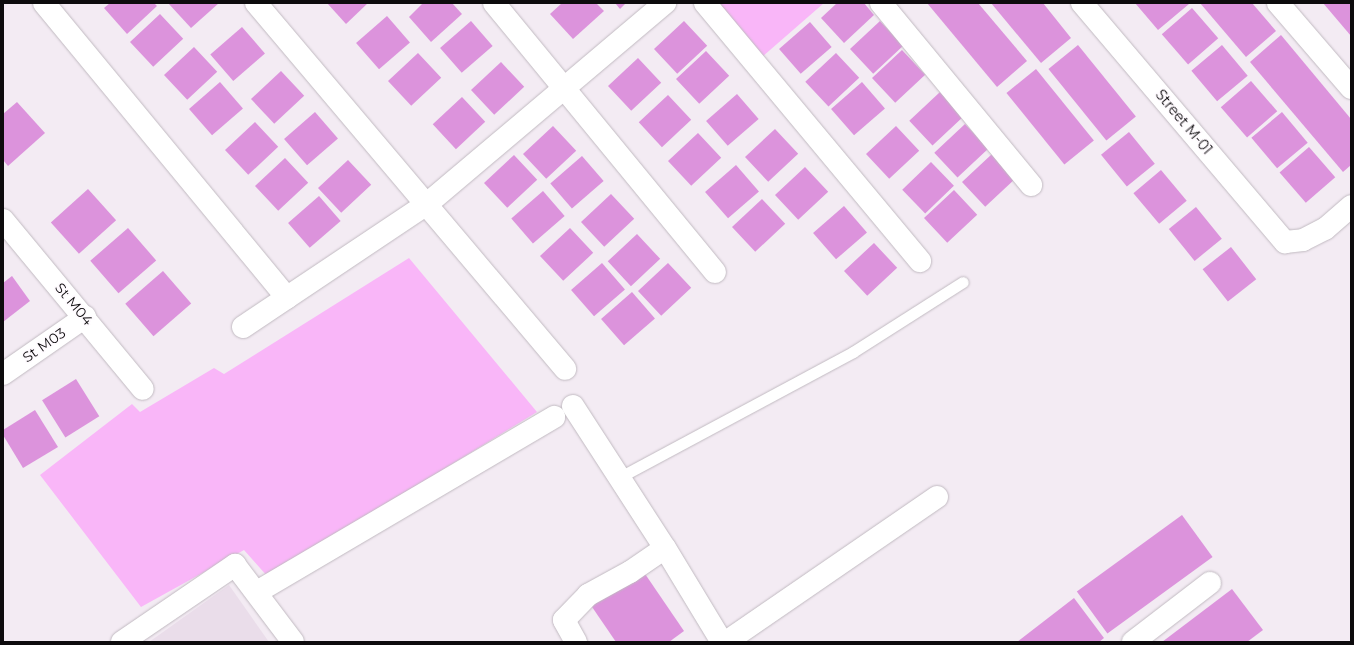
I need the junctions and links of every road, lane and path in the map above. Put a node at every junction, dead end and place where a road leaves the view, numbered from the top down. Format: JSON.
{"nodes":[{"id":1,"x":44,"y":3,"type":"edge"},
{"id":2,"x":256,"y":3,"type":"edge"},
{"id":3,"x":494,"y":3,"type":"edge"},
{"id":4,"x":665,"y":3,"type":"edge"},
{"id":5,"x":705,"y":3,"type":"edge"},
{"id":6,"x":881,"y":3,"type":"edge"},
{"id":7,"x":1082,"y":3,"type":"edge"},
{"id":8,"x":1278,"y":3,"type":"edge"},
{"id":9,"x":565,"y":88,"type":"junction"},
{"id":10,"x":1351,"y":88,"type":"edge"},
{"id":11,"x":1031,"y":185,"type":"dead end"},
{"id":12,"x":427,"y":204,"type":"junction"},
{"id":13,"x":1351,"y":206,"type":"edge"},
{"id":14,"x":3,"y":220,"type":"edge"},
{"id":15,"x":920,"y":260,"type":"dead end"},
{"id":16,"x":715,"y":272,"type":"dead end"},
{"id":17,"x":963,"y":282,"type":"dead end"},
{"id":18,"x":287,"y":298,"type":"junction"},
{"id":19,"x":85,"y":317,"type":"junction"},
{"id":20,"x":243,"y":327,"type":"dead end"},
{"id":21,"x":565,"y":369,"type":"dead end"},
{"id":22,"x":3,"y":374,"type":"edge"},
{"id":23,"x":143,"y":389,"type":"dead end"},
{"id":24,"x":572,"y":406,"type":"dead end"},
{"id":25,"x":554,"y":417,"type":"dead end"},
{"id":26,"x":620,"y":477,"type":"junction"},
{"id":27,"x":937,"y":497,"type":"dead end"},
{"id":28,"x":665,"y":548,"type":"junction"},
{"id":29,"x":1210,"y":583,"type":"dead end"},
{"id":30,"x":257,"y":592,"type":"junction"},
{"id":31,"x":122,"y":642,"type":"edge"},
{"id":32,"x":293,"y":642,"type":"edge"},
{"id":33,"x":576,"y":642,"type":"edge"},
{"id":34,"x":722,"y":642,"type":"edge"},
{"id":35,"x":726,"y":642,"type":"edge"},
{"id":36,"x":1133,"y":642,"type":"edge"}],
"edges":[{"from":1,"to":18,"type":"street"},
{"from":2,"to":12,"type":"street"},
{"from":3,"to":9,"type":"street"},
{"from":4,"to":9,"type":"street"},
{"from":5,"to":15,"type":"street"},
{"from":6,"to":11,"type":"street"},
{"from":7,"to":13,"type":"street","name":"Street M-01"},
{"from":8,"to":10,"type":"street"},
{"from":9,"to":12,"type":"street"},
{"from":9,"to":16,"type":"street"},
{"from":12,"to":18,"type":"street"},
{"from":12,"to":21,"type":"street"},
{"from":14,"to":19,"type":"street","name":"St M04"},
{"from":17,"to":26,"type":"lane"},
{"from":18,"to":20,"type":"street"},
{"from":19,"to":22,"type":"street","name":"St M03"},
{"from":19,"to":23,"type":"street","name":"St M04"},
{"from":24,"to":26,"type":"street"},
{"from":25,"to":30,"type":"street"},
{"from":26,"to":28,"type":"street"},
{"from":27,"to":35,"type":"street"},
{"from":28,"to":33,"type":"street"},
{"from":28,"to":34,"type":"street"},
{"from":29,"to":36,"type":"street"},
{"from":30,"to":31,"type":"street"},
{"from":30,"to":32,"type":"street"}]}
